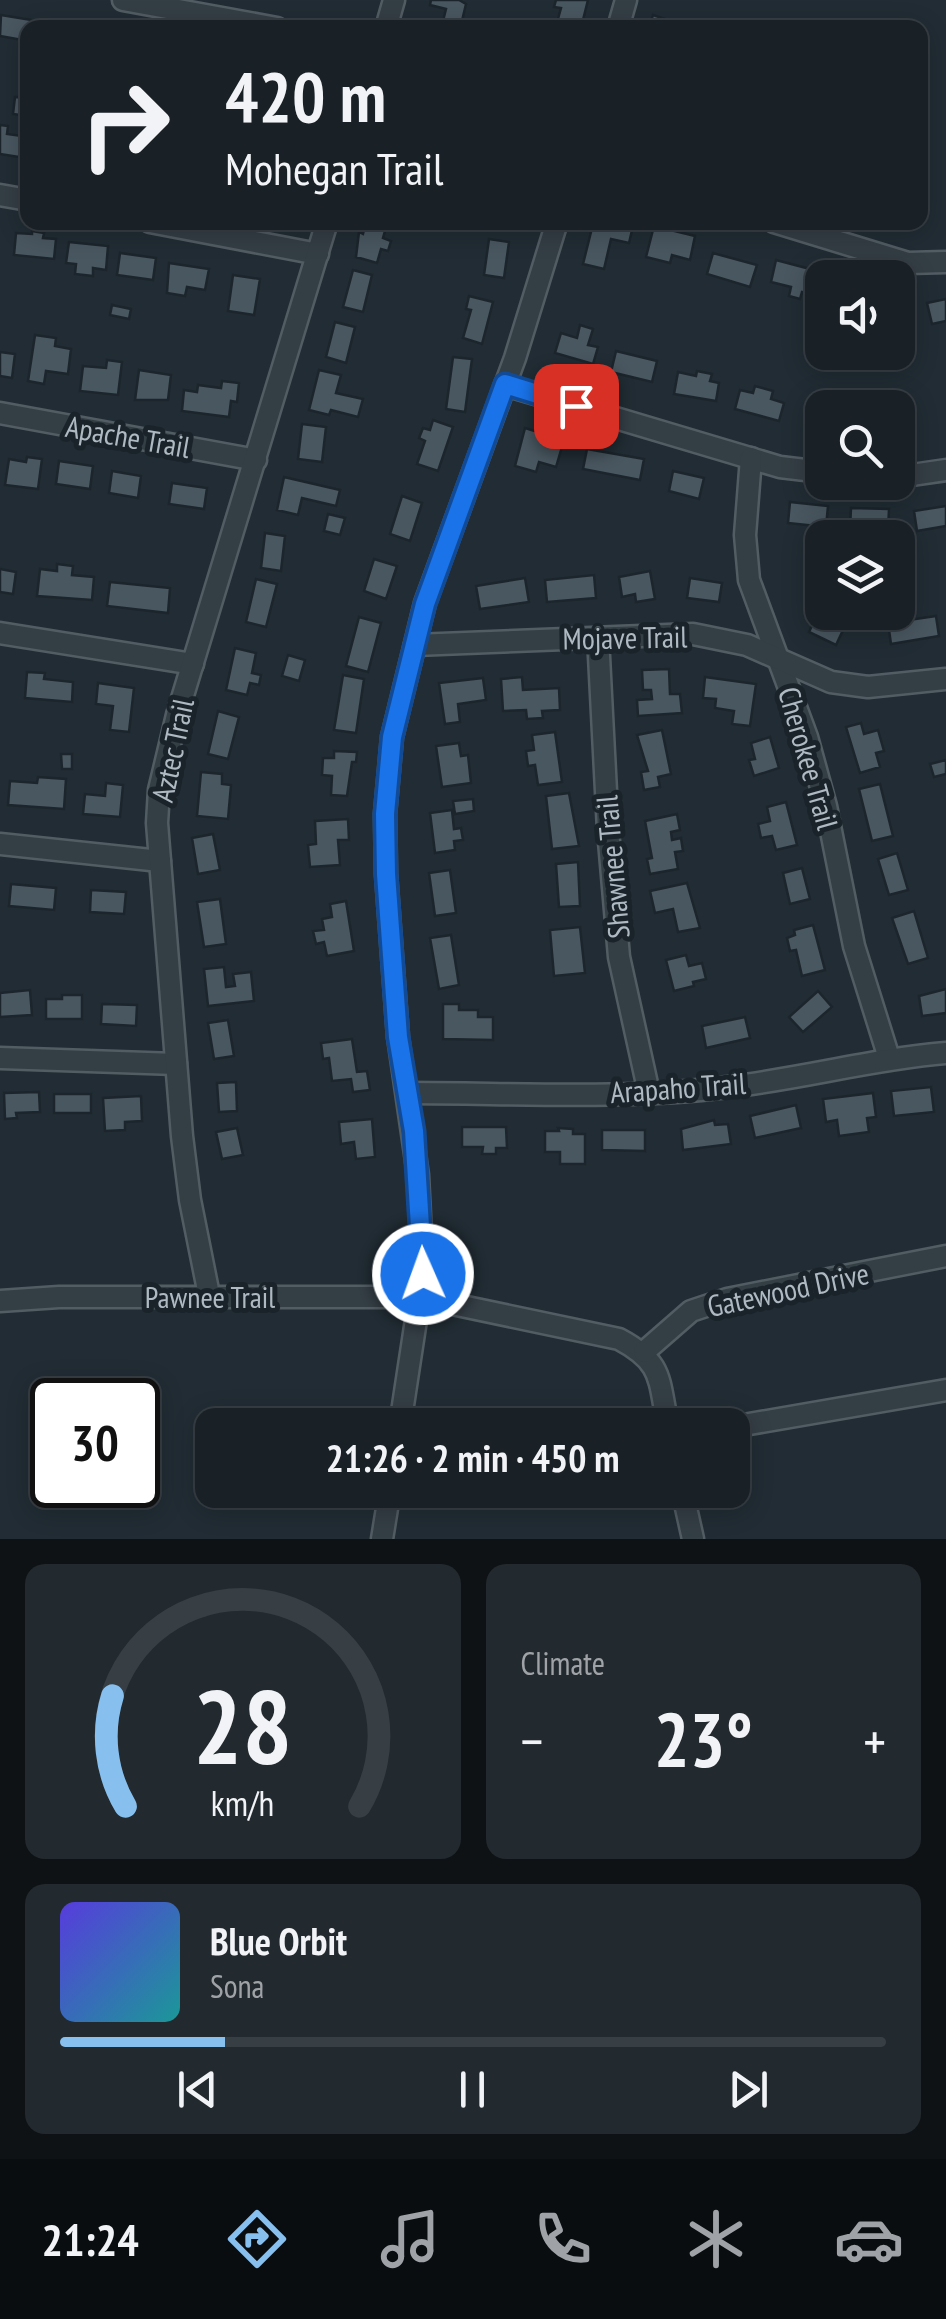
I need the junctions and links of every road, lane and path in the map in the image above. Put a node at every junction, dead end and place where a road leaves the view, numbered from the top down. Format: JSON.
{"nodes":[{"id":1,"x":124,"y":0,"type":"edge"},
{"id":2,"x":233,"y":20,"type":"edge"},
{"id":3,"x":192,"y":230,"type":"edge"},
{"id":4,"x":325,"y":230,"type":"edge"},
{"id":5,"x":554,"y":230,"type":"edge"},
{"id":6,"x":800,"y":230,"type":"edge"},
{"id":7,"x":318,"y":254,"type":"junction"},
{"id":8,"x":946,"y":262,"type":"edge"},
{"id":9,"x":505,"y":384,"type":"junction"},
{"id":10,"x":0,"y":412,"type":"edge"},
{"id":11,"x":751,"y":458,"type":"junction"},
{"id":12,"x":256,"y":460,"type":"junction"},
{"id":13,"x":805,"y":470,"type":"edge"},
{"id":14,"x":946,"y":470,"type":"edge"},
{"id":15,"x":915,"y":475,"type":"edge"},
{"id":16,"x":0,"y":633,"type":"edge"},
{"id":17,"x":598,"y":638,"type":"junction"},
{"id":18,"x":415,"y":645,"type":"junction"},
{"id":19,"x":778,"y":659,"type":"junction"},
{"id":20,"x":192,"y":664,"type":"junction"},
{"id":21,"x":946,"y":679,"type":"edge"},
{"id":22,"x":0,"y":844,"type":"edge"},
{"id":23,"x":160,"y":861,"type":"junction"},
{"id":24,"x":946,"y":1053,"type":"edge"},
{"id":25,"x":0,"y":1058,"type":"edge"},
{"id":26,"x":889,"y":1058,"type":"junction"},
{"id":27,"x":176,"y":1064,"type":"junction"},
{"id":28,"x":408,"y":1092,"type":"junction"},
{"id":29,"x":650,"y":1094,"type":"junction"},
{"id":30,"x":946,"y":1256,"type":"edge"},
{"id":31,"x":210,"y":1295,"type":"junction"},
{"id":32,"x":419,"y":1297,"type":"junction"},
{"id":33,"x":0,"y":1301,"type":"edge"},
{"id":34,"x":644,"y":1352,"type":"junction"},
{"id":35,"x":946,"y":1390,"type":"edge"},
{"id":36,"x":403,"y":1408,"type":"edge"},
{"id":37,"x":664,"y":1408,"type":"edge"},
{"id":38,"x":750,"y":1425,"type":"edge"},
{"id":39,"x":387,"y":1508,"type":"edge"},
{"id":40,"x":686,"y":1508,"type":"edge"},
{"id":41,"x":382,"y":1539,"type":"edge"},
{"id":42,"x":693,"y":1539,"type":"edge"}],
"edges":[{"from":1,"to":2,"type":"street"},
{"from":3,"to":7,"type":"street"},
{"from":4,"to":7,"type":"street","name":"Aztec Trail"},
{"from":5,"to":9,"type":"street"},
{"from":6,"to":8,"type":"street"},
{"from":7,"to":12,"type":"street","name":"Aztec Trail"},
{"from":9,"to":11,"type":"street"},
{"from":9,"to":18,"type":"street"},
{"from":10,"to":12,"type":"street","name":"Apache Trail"},
{"from":11,"to":13,"type":"street"},
{"from":11,"to":19,"type":"street","name":"Cherokee Trail"},
{"from":12,"to":20,"type":"street","name":"Aztec Trail"},
{"from":14,"to":15,"type":"street"},
{"from":16,"to":20,"type":"street"},
{"from":17,"to":18,"type":"street","name":"Mojave Trail"},
{"from":17,"to":19,"type":"street","name":"Mojave Trail"},
{"from":17,"to":29,"type":"street","name":"Shawnee Trail"},
{"from":18,"to":28,"type":"street"},
{"from":19,"to":21,"type":"street","name":"Mojave Trail"},
{"from":19,"to":26,"type":"street","name":"Cherokee Trail"},
{"from":20,"to":23,"type":"street","name":"Aztec Trail"},
{"from":22,"to":23,"type":"street"},
{"from":23,"to":27,"type":"street","name":"Aztec Trail"},
{"from":24,"to":26,"type":"street","name":"Arapaho Trail"},
{"from":25,"to":27,"type":"street"},
{"from":26,"to":29,"type":"street","name":"Arapaho Trail"},
{"from":27,"to":31,"type":"street","name":"Aztec Trail"},
{"from":28,"to":29,"type":"street","name":"Arapaho Trail"},
{"from":28,"to":32,"type":"street"},
{"from":30,"to":34,"type":"street","name":"Gatewood Drive"},
{"from":31,"to":32,"type":"street","name":"Pawnee Trail"},
{"from":31,"to":33,"type":"street","name":"Pawnee Trail"},
{"from":32,"to":34,"type":"street","name":"Pawnee Trail"},
{"from":32,"to":36,"type":"street"},
{"from":34,"to":37,"type":"street"},
{"from":35,"to":38,"type":"street"},
{"from":39,"to":41,"type":"street"},
{"from":40,"to":42,"type":"street"}]}
